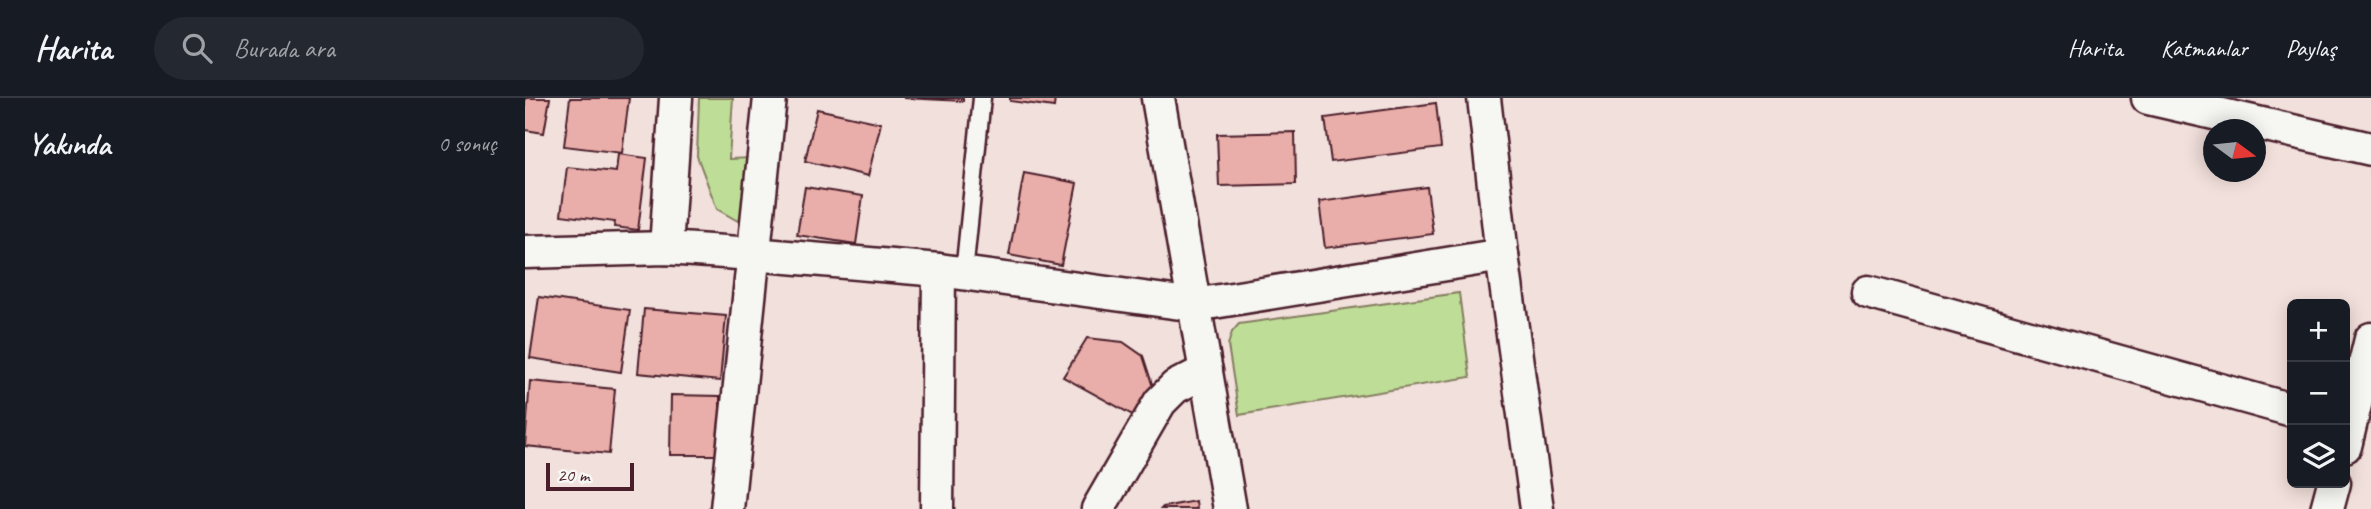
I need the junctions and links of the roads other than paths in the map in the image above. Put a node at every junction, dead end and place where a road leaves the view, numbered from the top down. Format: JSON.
{"nodes":[{"id":1,"x":676,"y":98,"type":"edge"},
{"id":2,"x":770,"y":98,"type":"edge"},
{"id":3,"x":982,"y":98,"type":"edge"},
{"id":4,"x":1158,"y":98,"type":"edge"},
{"id":5,"x":1484,"y":98,"type":"edge"},
{"id":6,"x":2148,"y":98,"type":"edge"},
{"id":7,"x":2371,"y":149,"type":"edge"},
{"id":8,"x":666,"y":248,"type":"junction"},
{"id":9,"x":525,"y":252,"type":"edge"},
{"id":10,"x":753,"y":254,"type":"junction"},
{"id":11,"x":1502,"y":255,"type":"junction"},
{"id":12,"x":951,"y":272,"type":"junction"},
{"id":13,"x":1868,"y":292,"type":"dead end"},
{"id":14,"x":1195,"y":305,"type":"junction"},
{"id":15,"x":2371,"y":339,"type":"edge"},
{"id":16,"x":1206,"y":371,"type":"junction"},
{"id":17,"x":2287,"y":408,"type":"edge"},
{"id":18,"x":2350,"y":425,"type":"edge"},
{"id":19,"x":2350,"y":448,"type":"edge"},
{"id":20,"x":2371,"y":454,"type":"edge"},
{"id":21,"x":2333,"y":488,"type":"edge"},
{"id":22,"x":727,"y":509,"type":"edge"},
{"id":23,"x":937,"y":509,"type":"edge"},
{"id":24,"x":1098,"y":509,"type":"edge"},
{"id":25,"x":1230,"y":509,"type":"edge"},
{"id":26,"x":1537,"y":509,"type":"edge"},
{"id":27,"x":2327,"y":509,"type":"edge"}],
"edges":[{"from":1,"to":8,"type":"street"},
{"from":2,"to":10,"type":"street"},
{"from":3,"to":12,"type":"lane"},
{"from":4,"to":14,"type":"street"},
{"from":5,"to":11,"type":"street"},
{"from":6,"to":7,"type":"street"},
{"from":8,"to":9,"type":"street"},
{"from":8,"to":10,"type":"street"},
{"from":10,"to":12,"type":"street"},
{"from":10,"to":22,"type":"street"},
{"from":11,"to":14,"type":"street"},
{"from":11,"to":26,"type":"street"},
{"from":12,"to":14,"type":"street"},
{"from":12,"to":23,"type":"street"},
{"from":13,"to":17,"type":"street"},
{"from":14,"to":16,"type":"street"},
{"from":15,"to":18,"type":"street"},
{"from":16,"to":24,"type":"street"},
{"from":16,"to":25,"type":"street"},
{"from":19,"to":20,"type":"street"},
{"from":21,"to":27,"type":"street"}]}
